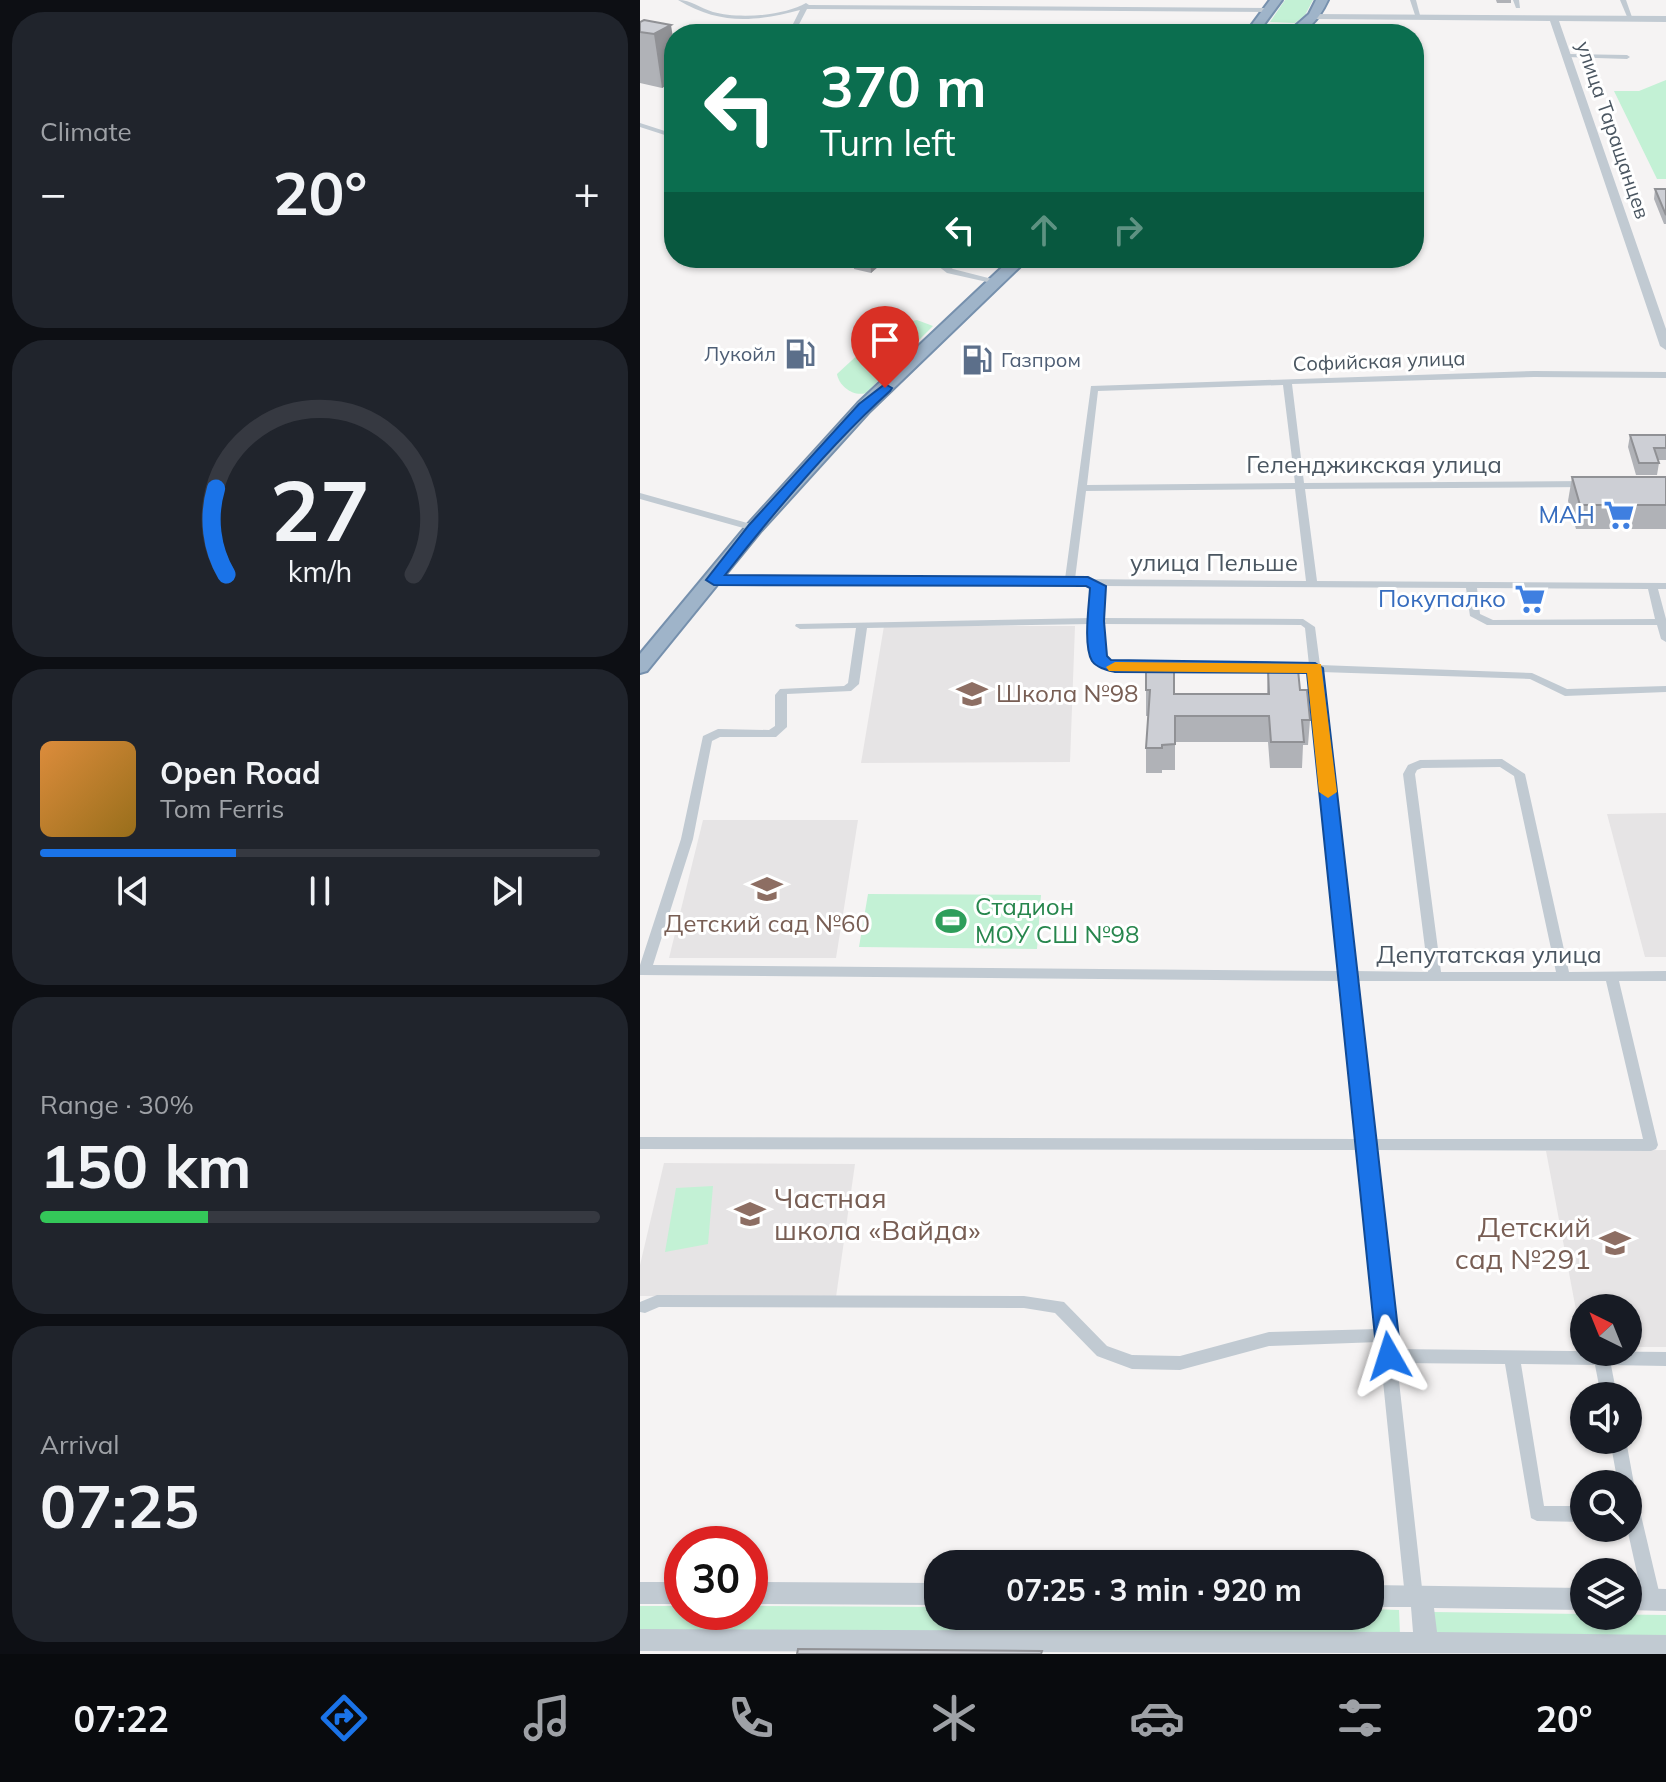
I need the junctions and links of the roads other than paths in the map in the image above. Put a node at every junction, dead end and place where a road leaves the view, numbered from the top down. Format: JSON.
{"nodes":[{"id":1,"x":681,"y":0,"type":"edge"},
{"id":2,"x":1322,"y":0,"type":"edge"},
{"id":3,"x":1413,"y":0,"type":"edge"},
{"id":4,"x":1623,"y":0,"type":"edge"},
{"id":5,"x":694,"y":2,"type":"edge"},
{"id":6,"x":806,"y":3,"type":"edge"},
{"id":7,"x":1078,"y":4,"type":"edge"},
{"id":8,"x":1272,"y":5,"type":"edge"},
{"id":9,"x":1314,"y":16,"type":"junction"},
{"id":10,"x":1419,"y":18,"type":"junction"},
{"id":11,"x":1554,"y":18,"type":"junction"},
{"id":12,"x":1631,"y":19,"type":"junction"},
{"id":13,"x":1666,"y":19,"type":"edge"},
{"id":14,"x":796,"y":24,"type":"edge"},
{"id":15,"x":1258,"y":24,"type":"edge"},
{"id":16,"x":1304,"y":24,"type":"edge"},
{"id":17,"x":1568,"y":56,"type":"junction"},
{"id":18,"x":1627,"y":57,"type":"dead end"},
{"id":19,"x":640,"y":125,"type":"edge"},
{"id":20,"x":664,"y":133,"type":"edge"},
{"id":21,"x":946,"y":268,"type":"edge"},
{"id":22,"x":1010,"y":268,"type":"edge"},
{"id":23,"x":996,"y":281,"type":"junction"},
{"id":24,"x":1663,"y":328,"type":"edge"},
{"id":25,"x":1666,"y":346,"type":"edge"},
{"id":26,"x":1666,"y":375,"type":"edge"},
{"id":27,"x":1287,"y":382,"type":"junction"},
{"id":28,"x":1603,"y":484,"type":"edge"},
{"id":29,"x":1302,"y":485,"type":"junction"},
{"id":30,"x":1082,"y":488,"type":"junction"},
{"id":31,"x":640,"y":496,"type":"edge"},
{"id":32,"x":754,"y":528,"type":"junction"},
{"id":33,"x":714,"y":580,"type":"junction"},
{"id":34,"x":1070,"y":581,"type":"junction"},
{"id":35,"x":1095,"y":582,"type":"junction"},
{"id":36,"x":1312,"y":584,"type":"junction"},
{"id":37,"x":1471,"y":584,"type":"junction"},
{"id":38,"x":1652,"y":586,"type":"junction"},
{"id":39,"x":1666,"y":586,"type":"edge"},
{"id":40,"x":1096,"y":621,"type":"junction"},
{"id":41,"x":1661,"y":622,"type":"junction"},
{"id":42,"x":862,"y":625,"type":"junction"},
{"id":43,"x":800,"y":626,"type":"dead end"},
{"id":44,"x":1666,"y":639,"type":"edge"},
{"id":45,"x":640,"y":667,"type":"edge"},
{"id":46,"x":1315,"y":668,"type":"junction"},
{"id":47,"x":1666,"y":689,"type":"edge"},
{"id":48,"x":643,"y":970,"type":"edge"},
{"id":49,"x":1666,"y":976,"type":"edge"},
{"id":50,"x":1347,"y":977,"type":"junction"},
{"id":51,"x":1435,"y":977,"type":"junction"},
{"id":52,"x":1564,"y":977,"type":"junction"},
{"id":53,"x":1612,"y":977,"type":"junction"},
{"id":54,"x":640,"y":1143,"type":"edge"},
{"id":55,"x":1367,"y":1146,"type":"junction"},
{"id":56,"x":645,"y":1307,"type":"dead end"},
{"id":57,"x":1387,"y":1335,"type":"junction"},
{"id":58,"x":1389,"y":1356,"type":"junction"},
{"id":59,"x":1512,"y":1358,"type":"junction"},
{"id":60,"x":1570,"y":1359,"type":"edge"},
{"id":61,"x":1642,"y":1359,"type":"edge"},
{"id":62,"x":1666,"y":1359,"type":"edge"},
{"id":63,"x":1570,"y":1514,"type":"edge"},
{"id":64,"x":1639,"y":1542,"type":"edge"},
{"id":65,"x":640,"y":1593,"type":"edge"},
{"id":66,"x":664,"y":1593,"type":"edge"},
{"id":67,"x":768,"y":1593,"type":"edge"},
{"id":68,"x":924,"y":1594,"type":"edge"},
{"id":69,"x":1384,"y":1596,"type":"edge"},
{"id":70,"x":1418,"y":1597,"type":"junction"},
{"id":71,"x":1570,"y":1599,"type":"edge"},
{"id":72,"x":1659,"y":1600,"type":"edge"},
{"id":73,"x":640,"y":1640,"type":"edge"},
{"id":74,"x":1426,"y":1643,"type":"junction"},
{"id":75,"x":1666,"y":1646,"type":"edge"},
{"id":76,"x":743,"y":1647,"type":"edge"},
{"id":77,"x":1235,"y":1647,"type":"edge"},
{"id":78,"x":1471,"y":1649,"type":"edge"}],
"edges":[{"from":1,"to":5,"type":"street"},
{"from":2,"to":9,"type":"highway"},
{"from":3,"to":10,"type":"street"},
{"from":4,"to":12,"type":"street"},
{"from":5,"to":6,"type":"street"},
{"from":6,"to":7,"type":"street"},
{"from":6,"to":14,"type":"street"},
{"from":7,"to":8,"type":"street"},
{"from":8,"to":15,"type":"highway"},
{"from":9,"to":10,"type":"street"},
{"from":9,"to":16,"type":"highway"},
{"from":10,"to":11,"type":"street"},
{"from":11,"to":12,"type":"street"},
{"from":11,"to":17,"type":"street","name":"улица Таращанцев"},
{"from":12,"to":13,"type":"street"},
{"from":17,"to":18,"type":"street"},
{"from":17,"to":24,"type":"street","name":"улица Таращанцев"},
{"from":19,"to":20,"type":"street"},
{"from":21,"to":23,"type":"street"},
{"from":22,"to":23,"type":"highway"},
{"from":23,"to":32,"type":"highway"},
{"from":24,"to":25,"type":"street","name":"улица Таращанцев"},
{"from":26,"to":27,"type":"street","name":"Софийская улица"},
{"from":27,"to":29,"type":"street"},
{"from":27,"to":30,"type":"street","name":"Софийская улица"},
{"from":28,"to":29,"type":"street","name":"Геленджикская улица"},
{"from":29,"to":30,"type":"street","name":"Геленджикская улица"},
{"from":29,"to":36,"type":"street"},
{"from":30,"to":34,"type":"street"},
{"from":31,"to":32,"type":"street"},
{"from":32,"to":33,"type":"highway"},
{"from":33,"to":34,"type":"street","name":"улица Пельше"},
{"from":33,"to":45,"type":"highway"},
{"from":34,"to":35,"type":"street","name":"улица Пельше"},
{"from":35,"to":36,"type":"street","name":"улица Пельше"},
{"from":35,"to":40,"type":"street"},
{"from":36,"to":37,"type":"street","name":"улица Пельше"},
{"from":37,"to":38,"type":"street","name":"улица Пельше"},
{"from":37,"to":41,"type":"street"},
{"from":38,"to":39,"type":"street","name":"улица Пельше"},
{"from":38,"to":41,"type":"street"},
{"from":40,"to":42,"type":"street"},
{"from":40,"to":46,"type":"street"},
{"from":40,"to":46,"type":"street"},
{"from":41,"to":44,"type":"street"},
{"from":42,"to":43,"type":"street"},
{"from":42,"to":48,"type":"street"},
{"from":46,"to":47,"type":"street"},
{"from":46,"to":50,"type":"street"},
{"from":48,"to":50,"type":"street","name":"Депутатская улица"},
{"from":49,"to":53,"type":"street","name":"Депутатская улица"},
{"from":50,"to":51,"type":"street","name":"Депутатская улица"},
{"from":50,"to":55,"type":"street"},
{"from":51,"to":52,"type":"street","name":"Депутатская улица"},
{"from":51,"to":52,"type":"street"},
{"from":52,"to":53,"type":"street","name":"Депутатская улица"},
{"from":53,"to":55,"type":"street"},
{"from":54,"to":55,"type":"street"},
{"from":55,"to":57,"type":"street"},
{"from":56,"to":57,"type":"street"},
{"from":57,"to":58,"type":"street"},
{"from":58,"to":59,"type":"street"},
{"from":58,"to":70,"type":"street"},
{"from":59,"to":60,"type":"street"},
{"from":59,"to":63,"type":"street"},
{"from":61,"to":62,"type":"street"},
{"from":64,"to":72,"type":"street"},
{"from":65,"to":66,"type":"street"},
{"from":67,"to":68,"type":"street"},
{"from":69,"to":70,"type":"street"},
{"from":70,"to":71,"type":"street"},
{"from":70,"to":74,"type":"street"},
{"from":73,"to":76,"type":"street"},
{"from":74,"to":77,"type":"street"},
{"from":74,"to":78,"type":"street"},
{"from":75,"to":78,"type":"street"},
{"from":76,"to":77,"type":"street"}]}
